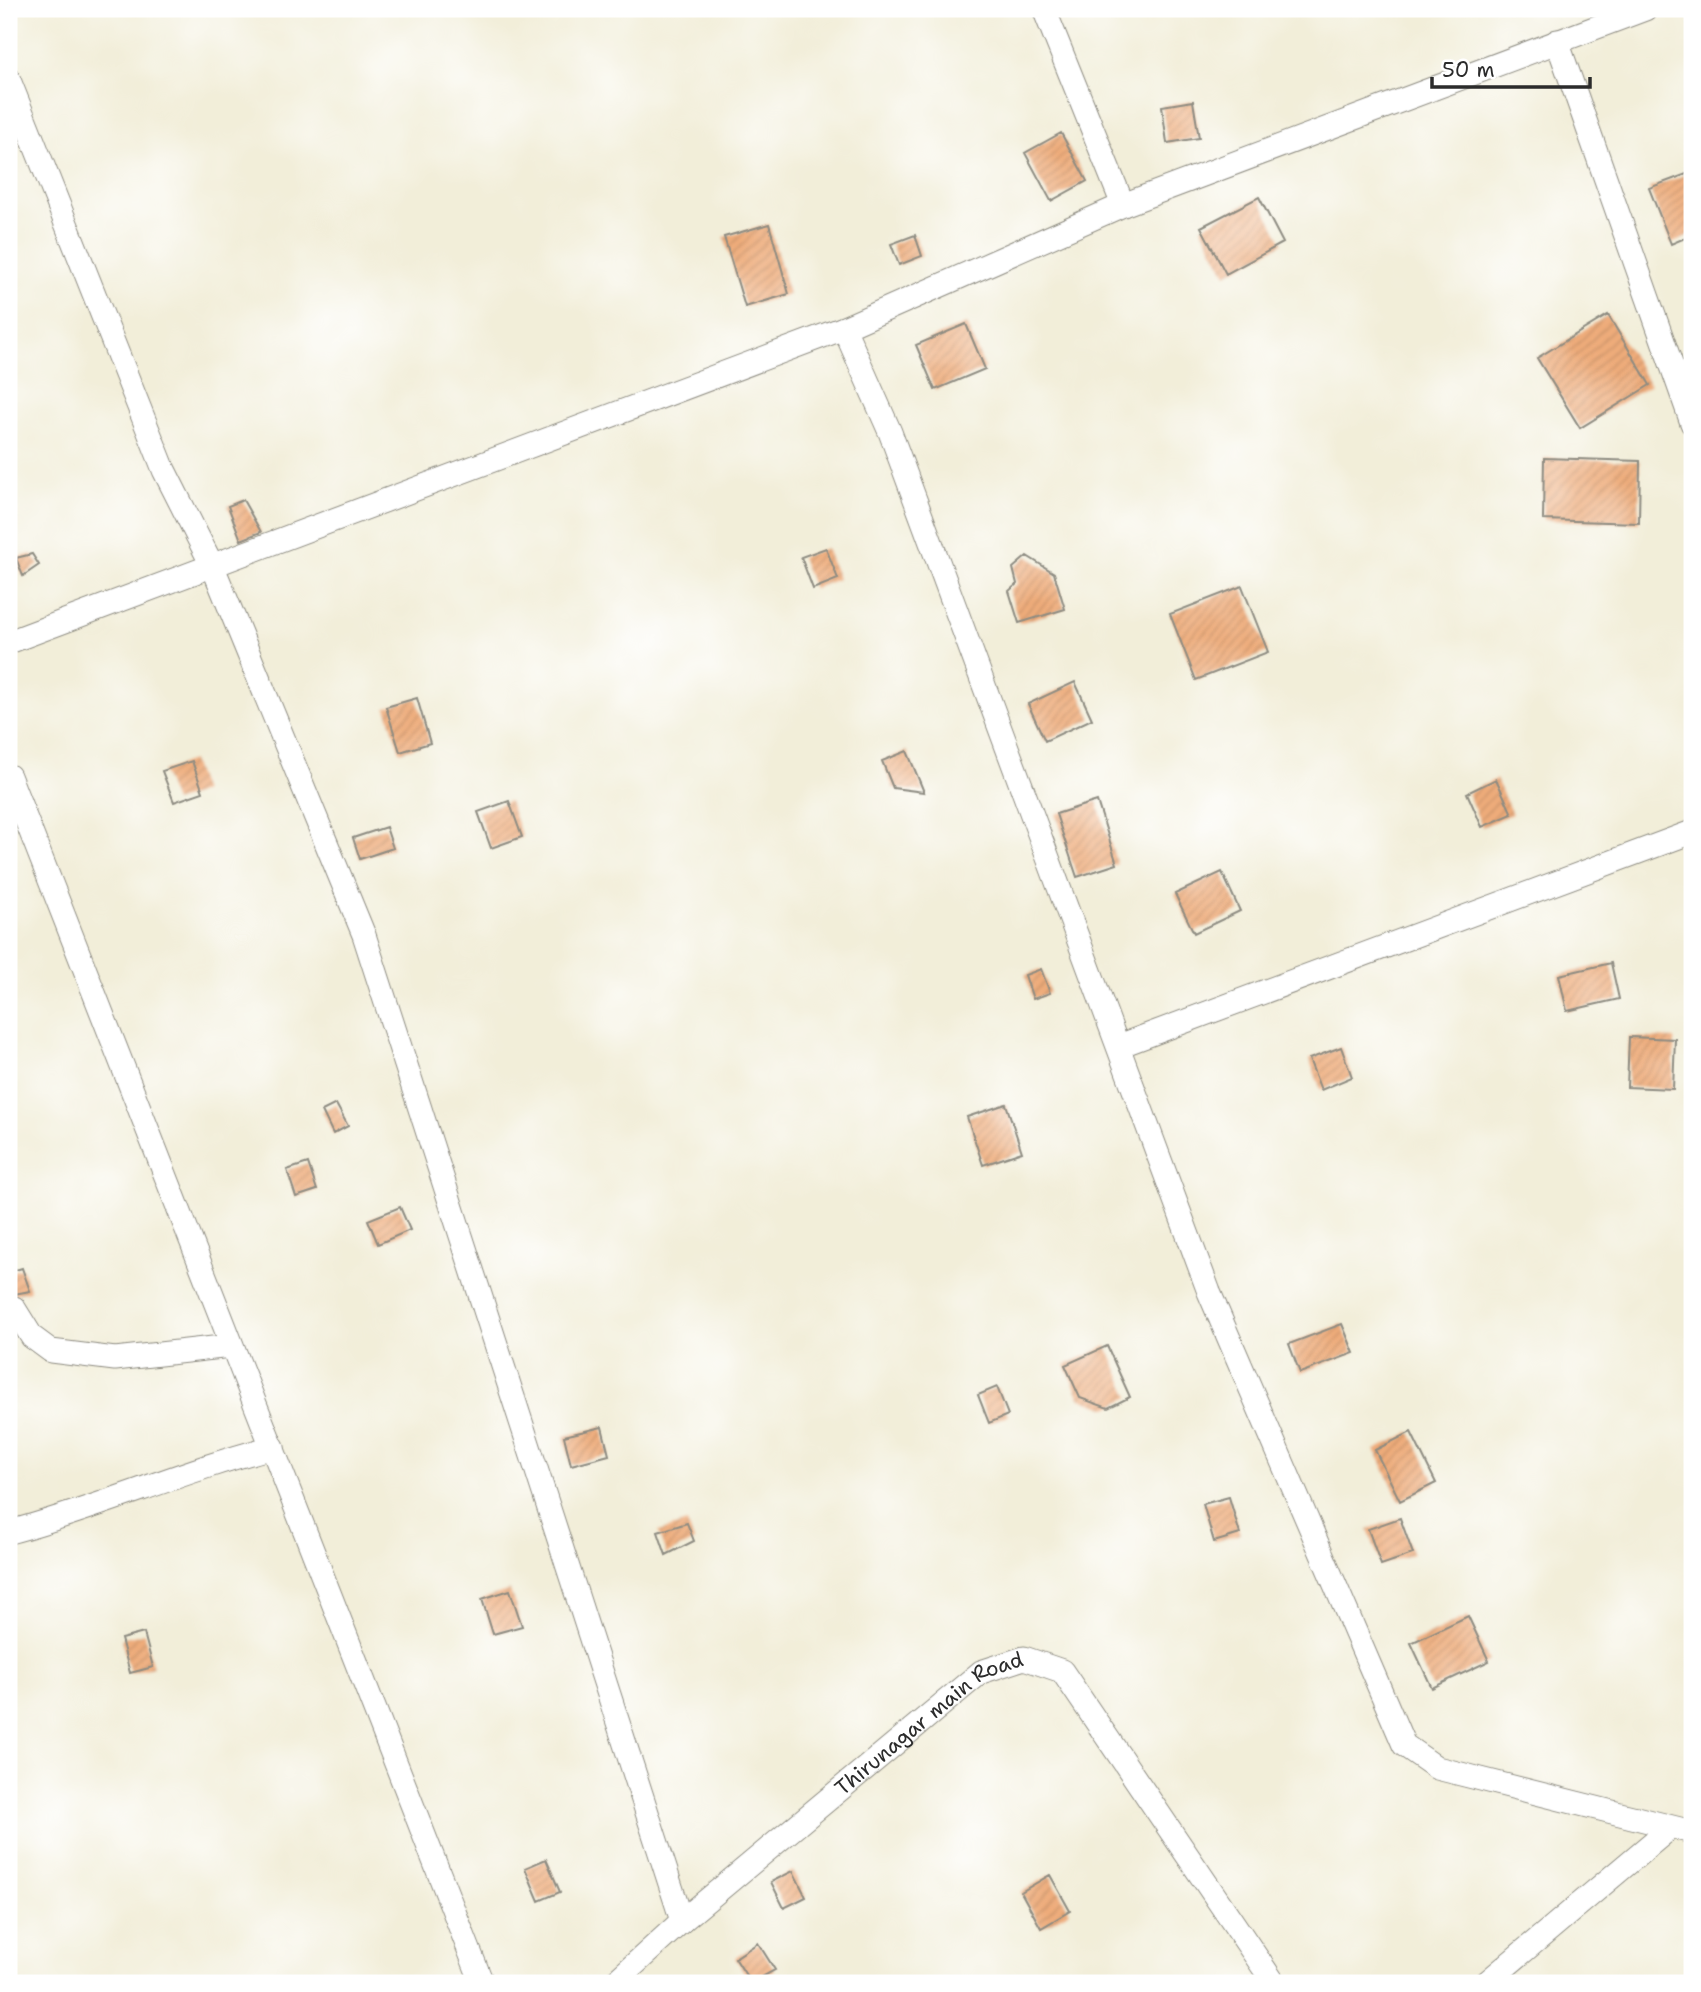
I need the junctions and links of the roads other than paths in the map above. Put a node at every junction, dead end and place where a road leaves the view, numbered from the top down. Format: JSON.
{"nodes":[{"id":1,"x":1044,"y":9,"type":"edge"},
{"id":2,"x":1645,"y":9,"type":"edge"},
{"id":3,"x":1558,"y":41,"type":"junction"},
{"id":4,"x":9,"y":80,"type":"edge"},
{"id":5,"x":1124,"y":205,"type":"junction"},
{"id":6,"x":844,"y":328,"type":"junction"},
{"id":7,"x":1692,"y":423,"type":"edge"},
{"id":8,"x":214,"y":567,"type":"junction"},
{"id":9,"x":9,"y":642,"type":"edge"},
{"id":10,"x":9,"y":776,"type":"edge"},
{"id":11,"x":1692,"y":832,"type":"edge"},
{"id":12,"x":1119,"y":1046,"type":"junction"},
{"id":13,"x":14,"y":1308,"type":"dead end"},
{"id":14,"x":231,"y":1346,"type":"junction"},
{"id":15,"x":273,"y":1447,"type":"junction"},
{"id":16,"x":9,"y":1532,"type":"edge"},
{"id":17,"x":1681,"y":1830,"type":"edge"},
{"id":18,"x":682,"y":1921,"type":"junction"},
{"id":19,"x":482,"y":1983,"type":"edge"},
{"id":20,"x":614,"y":1983,"type":"edge"},
{"id":21,"x":1274,"y":1983,"type":"edge"},
{"id":22,"x":1486,"y":1983,"type":"edge"}],
"edges":[{"from":1,"to":5,"type":"street"},
{"from":2,"to":3,"type":"street"},
{"from":3,"to":5,"type":"street"},
{"from":3,"to":7,"type":"street"},
{"from":4,"to":8,"type":"street"},
{"from":5,"to":6,"type":"street"},
{"from":6,"to":8,"type":"street"},
{"from":6,"to":12,"type":"street"},
{"from":8,"to":9,"type":"street"},
{"from":8,"to":18,"type":"street"},
{"from":10,"to":14,"type":"street"},
{"from":11,"to":12,"type":"street"},
{"from":12,"to":17,"type":"street"},
{"from":13,"to":14,"type":"street"},
{"from":14,"to":15,"type":"street"},
{"from":15,"to":16,"type":"street"},
{"from":15,"to":19,"type":"street"},
{"from":17,"to":22,"type":"street"},
{"from":18,"to":20,"type":"street","name":"Thirunagar main Road"},
{"from":18,"to":21,"type":"street","name":"Thirunagar main Road"}]}
